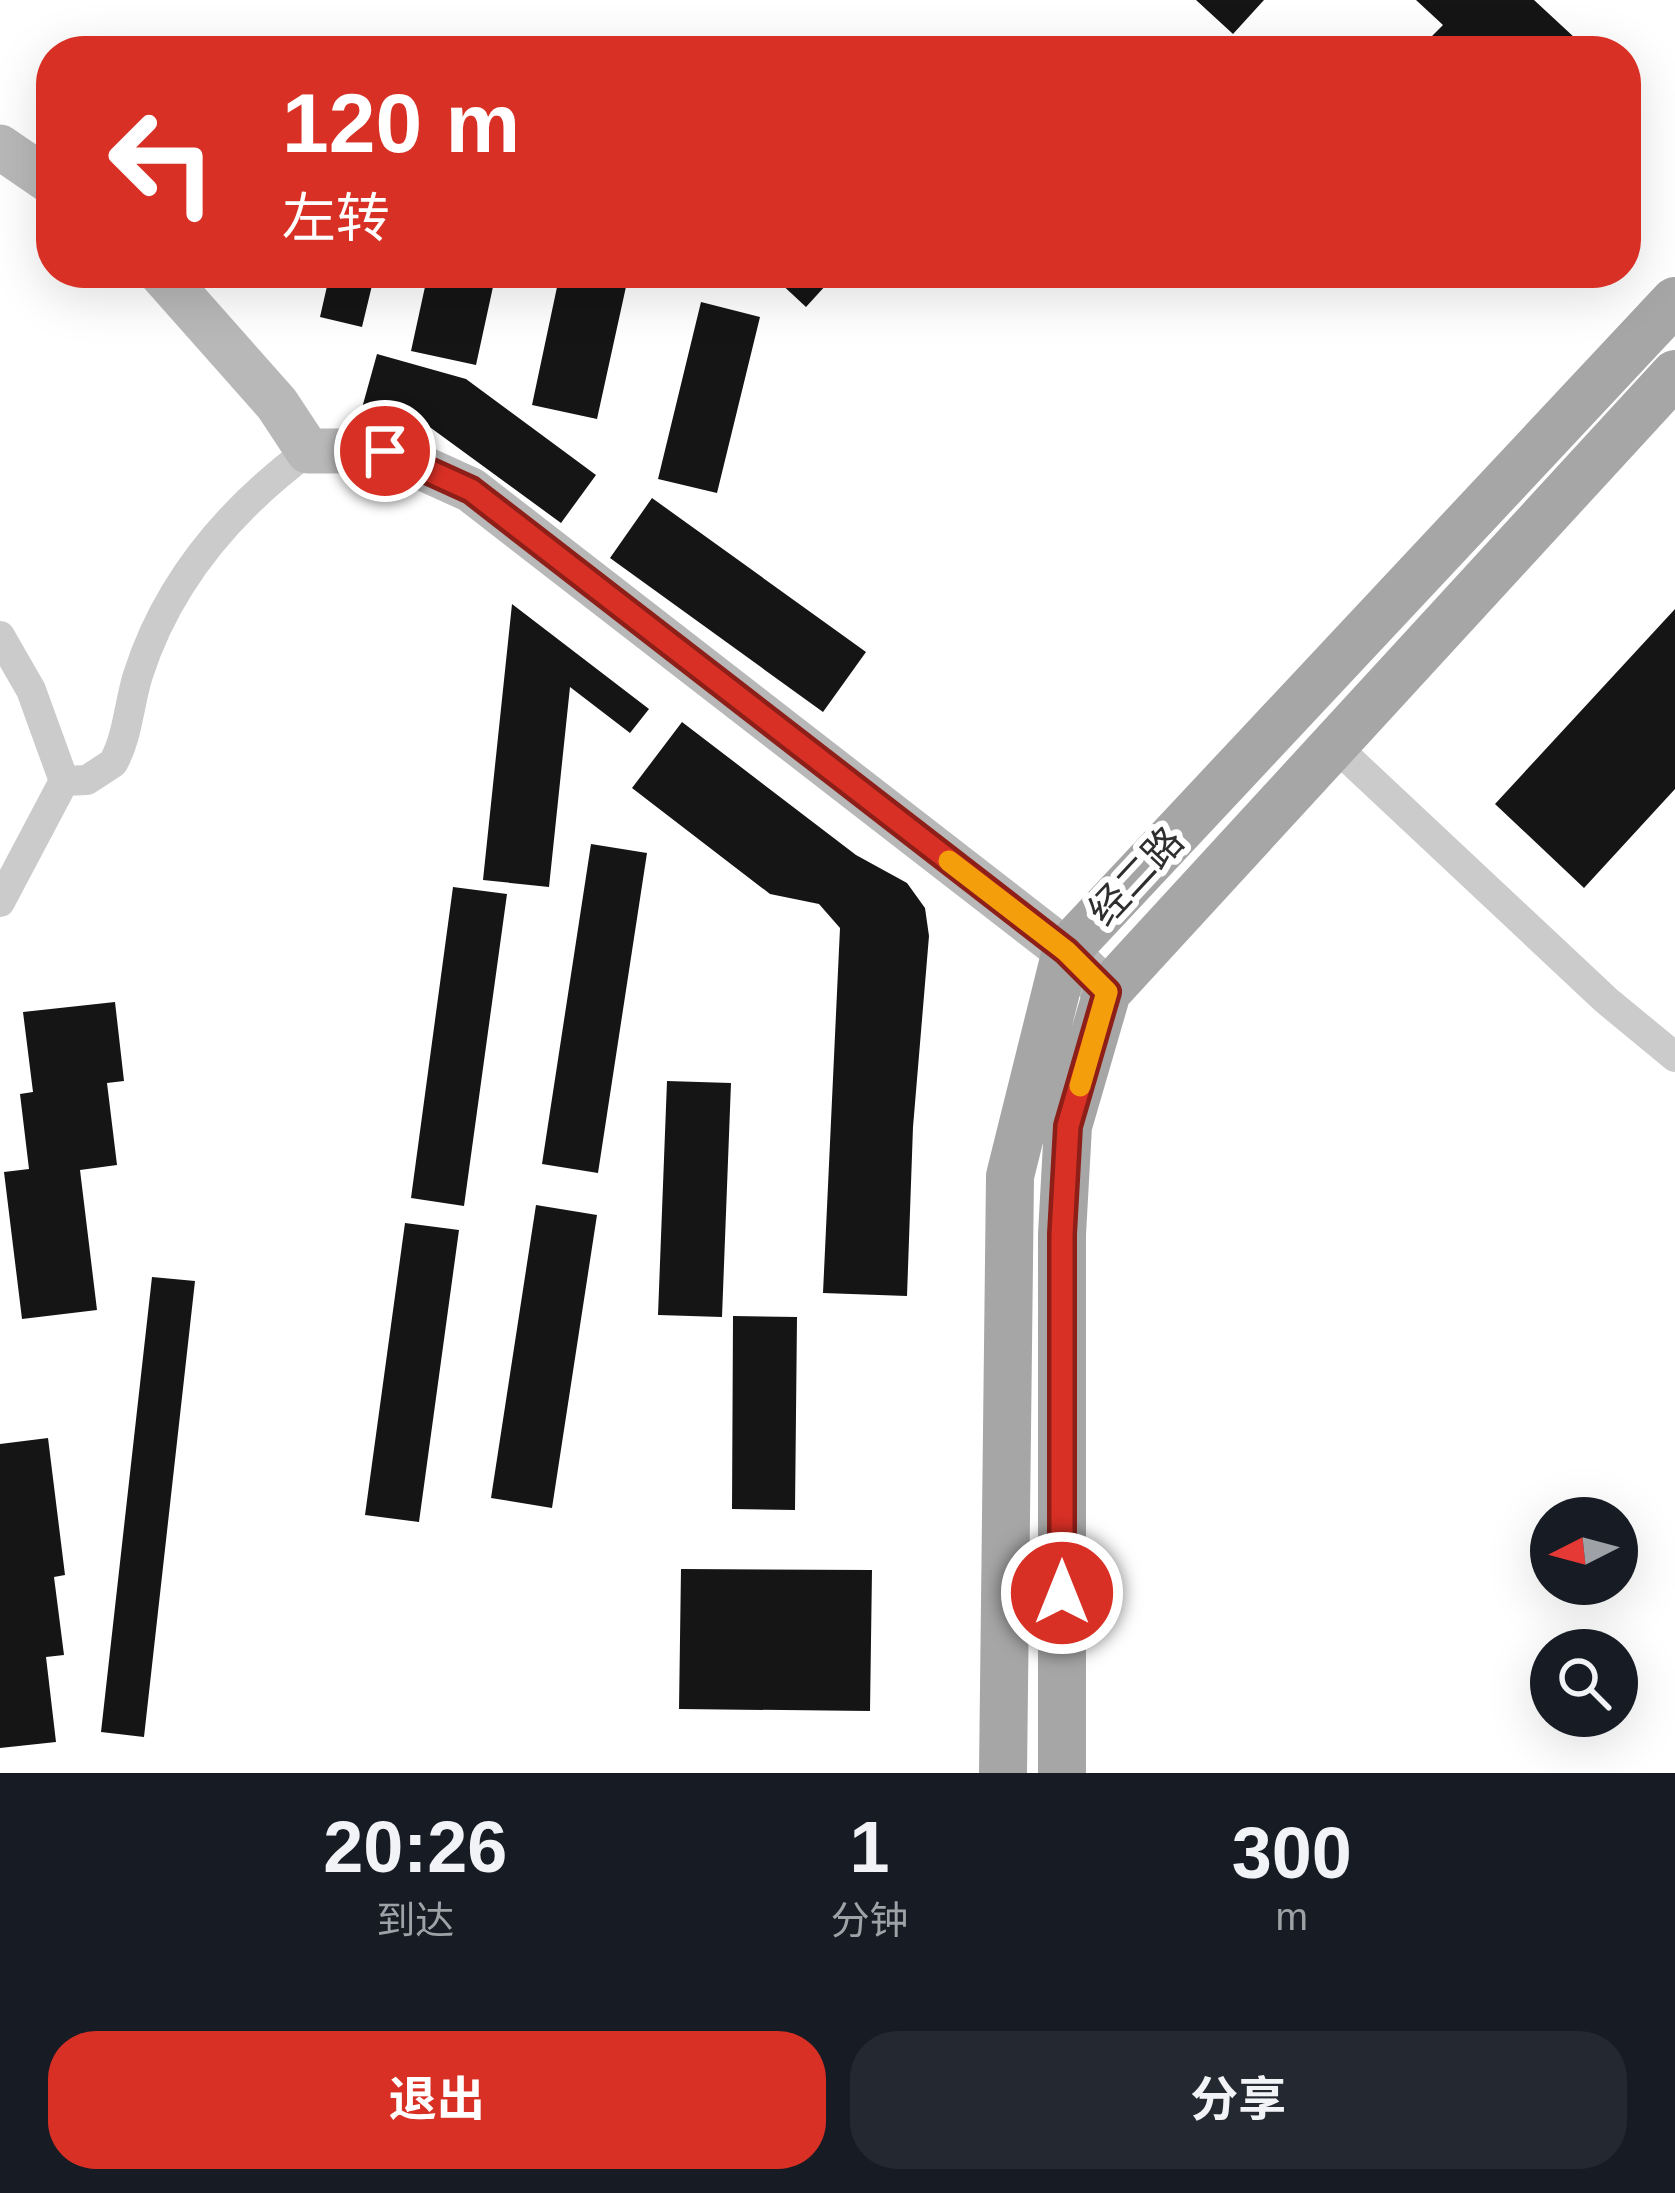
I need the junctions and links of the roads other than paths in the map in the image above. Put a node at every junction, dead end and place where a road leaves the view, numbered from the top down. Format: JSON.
{"nodes":[{"id":1,"x":0,"y":147,"type":"edge"},
{"id":2,"x":36,"y":172,"type":"edge"},
{"id":3,"x":174,"y":288,"type":"edge"},
{"id":4,"x":1675,"y":302,"type":"edge"},
{"id":5,"x":1675,"y":374,"type":"edge"},
{"id":6,"x":308,"y":451,"type":"junction"},
{"id":7,"x":0,"y":636,"type":"edge"},
{"id":8,"x":1334,"y":745,"type":"junction"},
{"id":9,"x":64,"y":781,"type":"junction"},
{"id":10,"x":0,"y":902,"type":"edge"},
{"id":11,"x":1066,"y":951,"type":"junction"},
{"id":12,"x":1107,"y":992,"type":"junction"},
{"id":13,"x":1675,"y":1058,"type":"edge"},
{"id":14,"x":1003,"y":1773,"type":"edge"},
{"id":15,"x":1062,"y":1773,"type":"edge"}],
"edges":[{"from":1,"to":2,"type":"street"},
{"from":3,"to":6,"type":"street"},
{"from":4,"to":11,"type":"main road","name":"经二路"},
{"from":5,"to":8,"type":"main road","name":"经二路"},
{"from":6,"to":9,"type":"street"},
{"from":6,"to":11,"type":"street"},
{"from":7,"to":9,"type":"street"},
{"from":8,"to":12,"type":"main road","name":"经二路"},
{"from":8,"to":13,"type":"street"},
{"from":9,"to":10,"type":"street"},
{"from":11,"to":12,"type":"street"},
{"from":11,"to":14,"type":"main road","name":"经二路"},
{"from":12,"to":15,"type":"main road","name":"经二路"}]}
